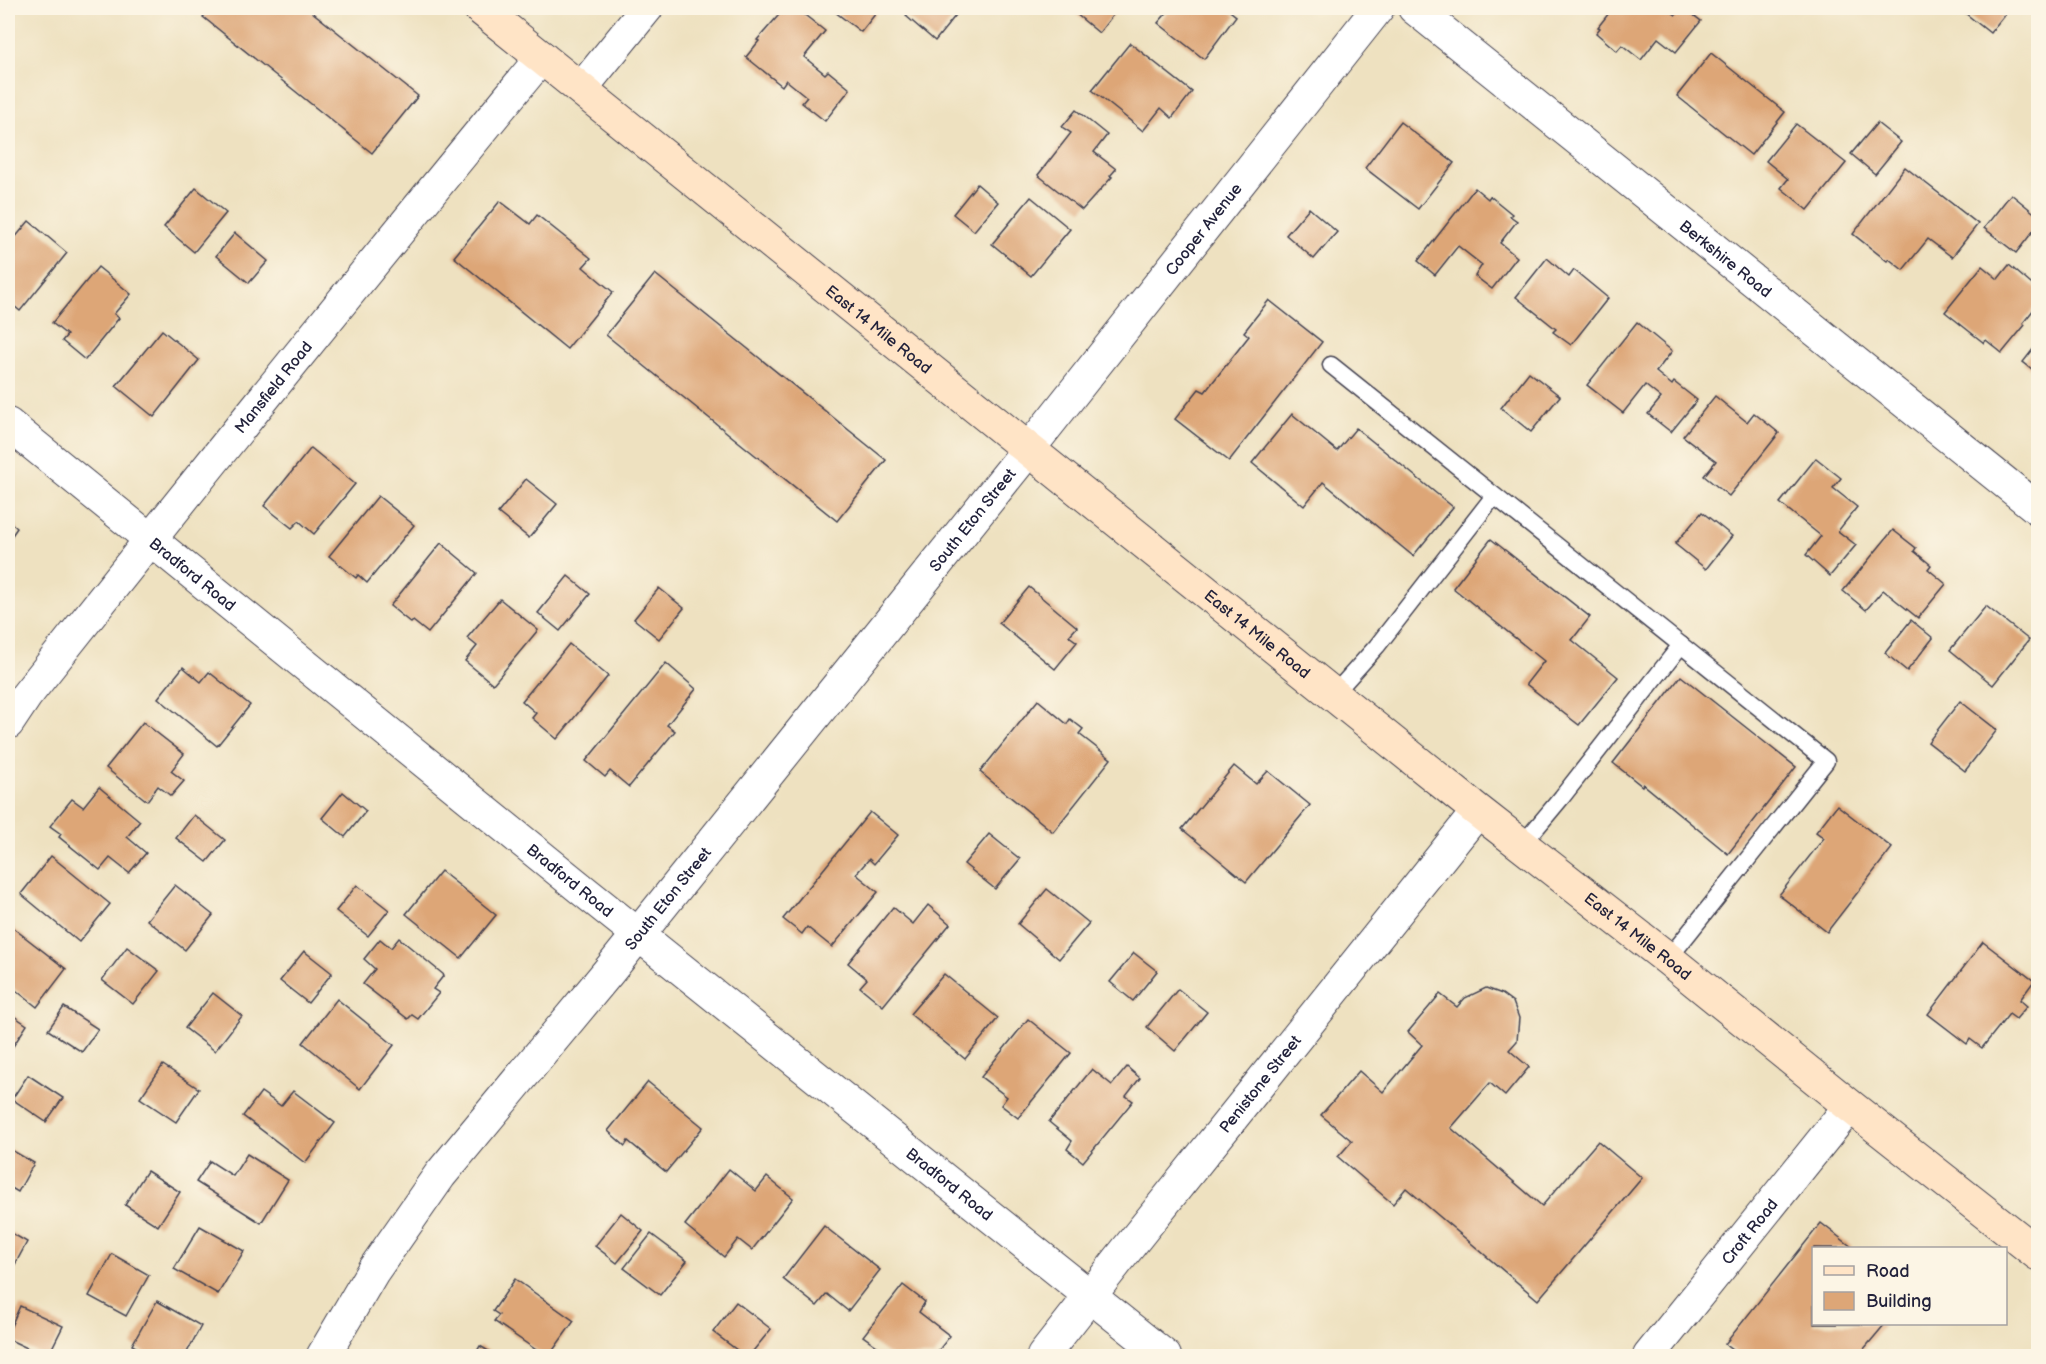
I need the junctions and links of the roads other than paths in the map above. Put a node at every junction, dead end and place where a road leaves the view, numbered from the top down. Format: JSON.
{"nodes":[{"id":1,"x":480,"y":8,"type":"edge"},
{"id":2,"x":647,"y":8,"type":"edge"},
{"id":3,"x":1378,"y":8,"type":"edge"},
{"id":4,"x":1414,"y":8,"type":"edge"},
{"id":5,"x":542,"y":57,"type":"junction"},
{"id":6,"x":581,"y":90,"type":"junction"},
{"id":7,"x":1330,"y":365,"type":"dead end"},
{"id":8,"x":8,"y":424,"type":"edge"},
{"id":9,"x":1028,"y":450,"type":"junction"},
{"id":10,"x":1494,"y":496,"type":"junction"},
{"id":11,"x":2038,"y":509,"type":"edge"},
{"id":12,"x":150,"y":539,"type":"junction"},
{"id":13,"x":1681,"y":645,"type":"junction"},
{"id":14,"x":1334,"y":694,"type":"junction"},
{"id":15,"x":8,"y":723,"type":"edge"},
{"id":16,"x":1478,"y":811,"type":"junction"},
{"id":17,"x":1522,"y":845,"type":"junction"},
{"id":18,"x":639,"y":933,"type":"junction"},
{"id":19,"x":1668,"y":959,"type":"junction"},
{"id":20,"x":1851,"y":1106,"type":"junction"},
{"id":21,"x":2038,"y":1254,"type":"edge"},
{"id":22,"x":1089,"y":1297,"type":"junction"},
{"id":23,"x":322,"y":1356,"type":"edge"},
{"id":24,"x":1043,"y":1356,"type":"edge"},
{"id":25,"x":1165,"y":1356,"type":"edge"},
{"id":26,"x":1649,"y":1356,"type":"edge"}],
"edges":[{"from":1,"to":5,"type":"main road","name":"East 14 Mile Road"},
{"from":2,"to":6,"type":"street"},
{"from":3,"to":9,"type":"street","name":"Cooper Avenue"},
{"from":4,"to":11,"type":"street","name":"Berkshire Road"},
{"from":5,"to":6,"type":"main road","name":"East 14 Mile Road"},
{"from":5,"to":12,"type":"street","name":"Mansfield Road"},
{"from":6,"to":9,"type":"main road","name":"East 14 Mile Road"},
{"from":7,"to":10,"type":"lane"},
{"from":8,"to":12,"type":"street","name":"Bradford Road"},
{"from":9,"to":14,"type":"main road","name":"East 14 Mile Road"},
{"from":9,"to":18,"type":"street","name":"South Eton Street"},
{"from":10,"to":13,"type":"lane"},
{"from":10,"to":14,"type":"lane"},
{"from":12,"to":15,"type":"street","name":"Mansfield Road"},
{"from":12,"to":18,"type":"street","name":"Bradford Road"},
{"from":13,"to":17,"type":"lane"},
{"from":13,"to":19,"type":"lane"},
{"from":14,"to":16,"type":"main road","name":"East 14 Mile Road"},
{"from":16,"to":17,"type":"main road","name":"East 14 Mile Road"},
{"from":16,"to":22,"type":"street","name":"Penistone Street"},
{"from":17,"to":19,"type":"main road","name":"East 14 Mile Road"},
{"from":18,"to":22,"type":"street","name":"Bradford Road"},
{"from":18,"to":23,"type":"street","name":"South Eton Street"},
{"from":19,"to":20,"type":"main road","name":"East 14 Mile Road"},
{"from":20,"to":21,"type":"main road","name":"East 14 Mile Road"},
{"from":20,"to":26,"type":"street","name":"Croft Road"},
{"from":22,"to":24,"type":"street","name":"Penistone Street"},
{"from":22,"to":25,"type":"street","name":"Bradford Road"}]}
